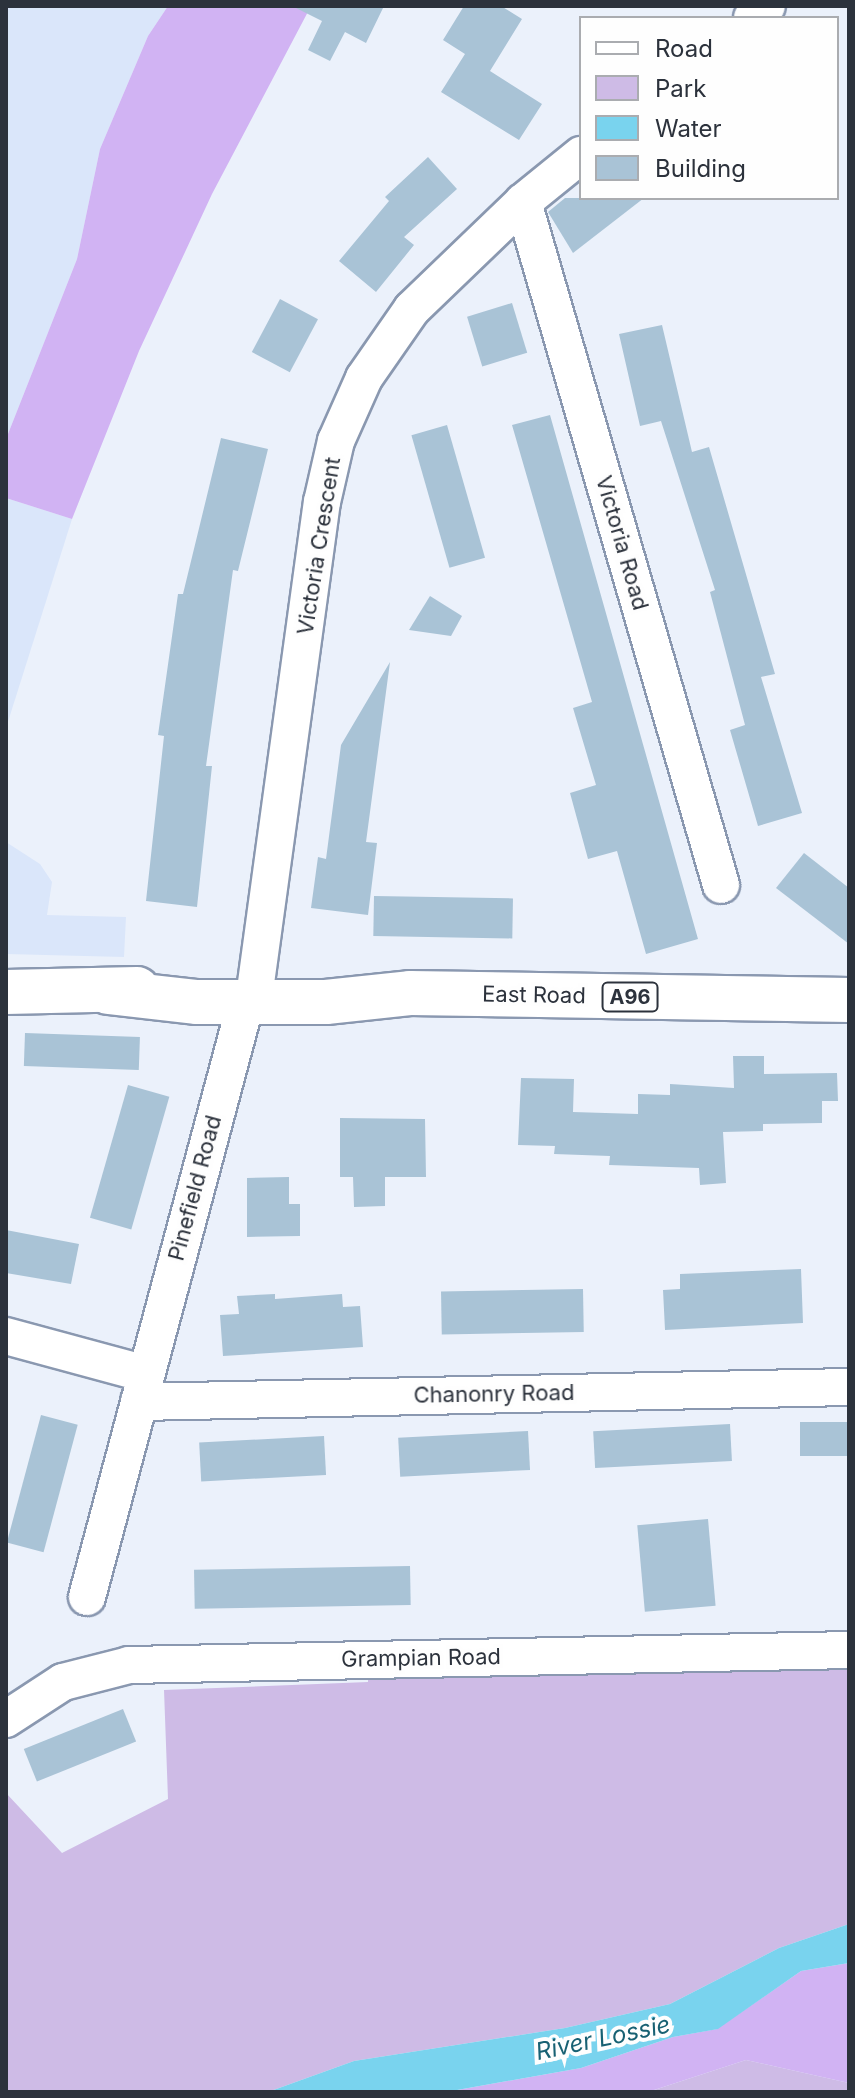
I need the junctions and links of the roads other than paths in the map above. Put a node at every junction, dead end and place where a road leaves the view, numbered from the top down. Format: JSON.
{"nodes":[{"id":1,"x":579,"y":157,"type":"edge"},
{"id":2,"x":523,"y":202,"type":"junction"},
{"id":3,"x":721,"y":885,"type":"dead end"},
{"id":4,"x":6,"y":992,"type":"edge"},
{"id":5,"x":251,"y":992,"type":"junction"},
{"id":6,"x":849,"y":1000,"type":"edge"},
{"id":7,"x":6,"y":1336,"type":"edge"},
{"id":8,"x":849,"y":1387,"type":"edge"},
{"id":9,"x":143,"y":1388,"type":"junction"},
{"id":10,"x":87,"y":1597,"type":"dead end"},
{"id":11,"x":849,"y":1650,"type":"edge"},
{"id":12,"x":6,"y":1719,"type":"edge"}],
"edges":[{"from":1,"to":2,"type":"street","name":"Victoria Crescent"},
{"from":2,"to":3,"type":"street","name":"Victoria Road"},
{"from":2,"to":5,"type":"street","name":"Victoria Crescent"},
{"from":4,"to":5,"type":"highway","number":"A96"},
{"from":5,"to":6,"type":"highway","name":"East Road","number":"A96"},
{"from":5,"to":9,"type":"street","name":"Pinefield Road"},
{"from":7,"to":9,"type":"street"},
{"from":8,"to":9,"type":"street","name":"Chanonry Road"},
{"from":9,"to":10,"type":"street","name":"Pinefield Road"},
{"from":11,"to":12,"type":"street","name":"Grampian Road"}]}
